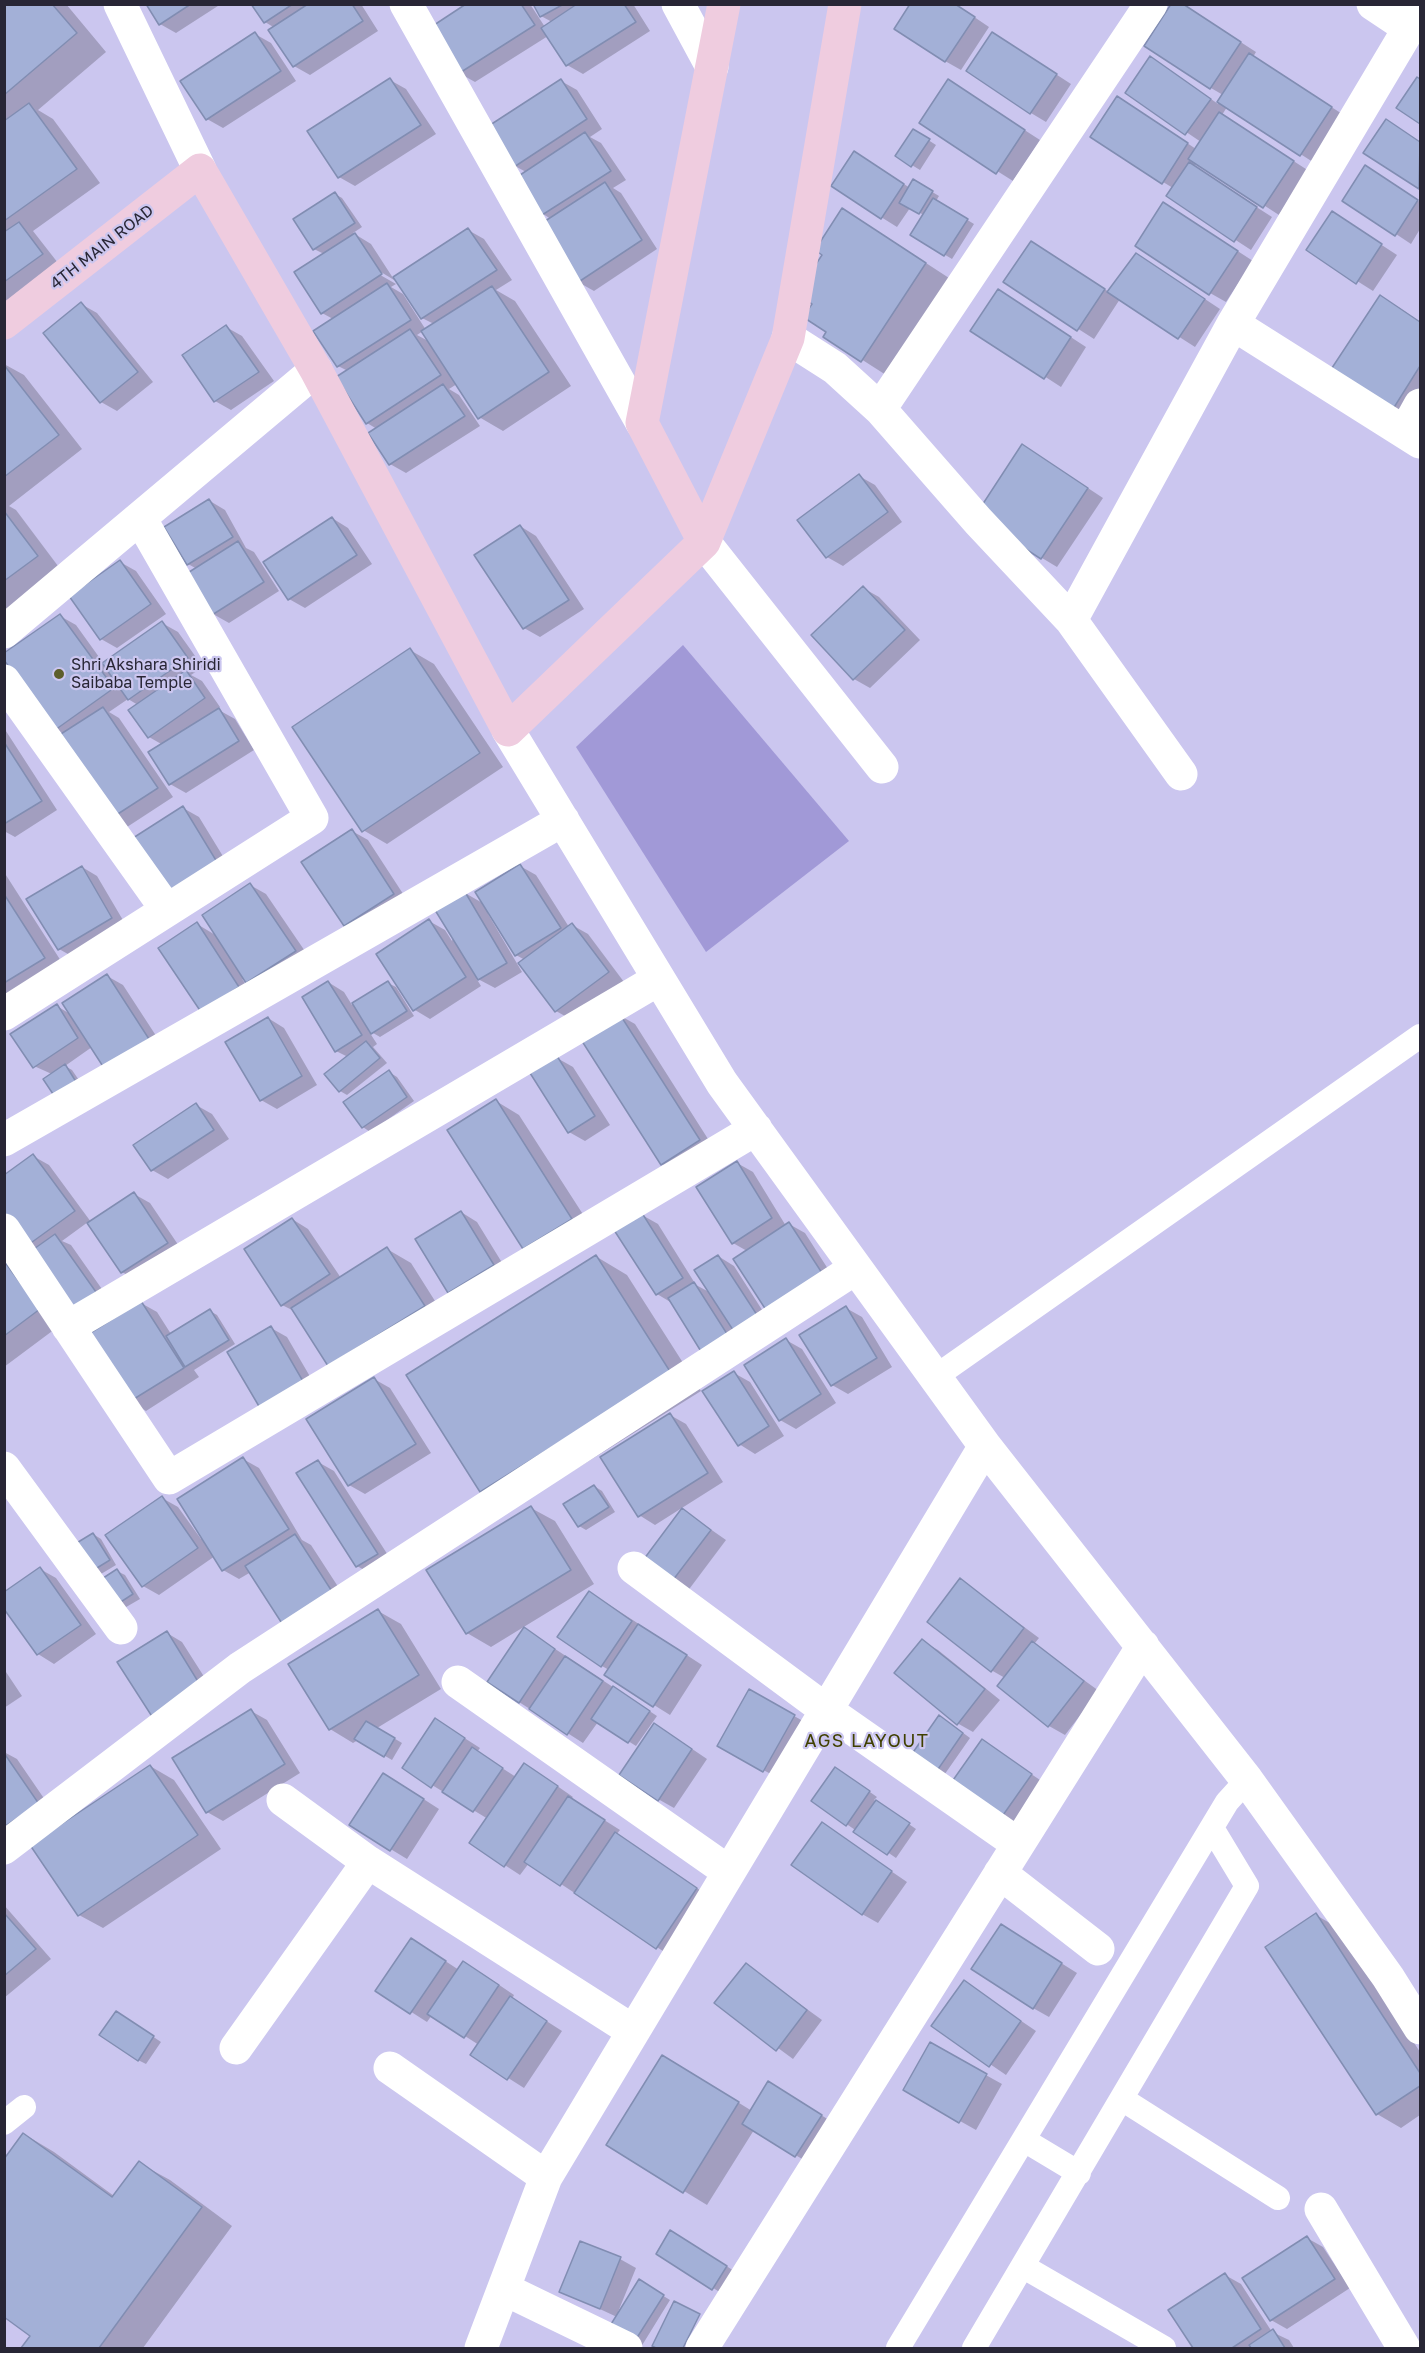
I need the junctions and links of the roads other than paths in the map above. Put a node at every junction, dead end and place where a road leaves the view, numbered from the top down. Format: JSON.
{"nodes":[{"id":1,"x":120,"y":4,"type":"edge"},
{"id":2,"x":406,"y":4,"type":"edge"},
{"id":3,"x":678,"y":4,"type":"edge"},
{"id":4,"x":724,"y":4,"type":"edge"},
{"id":5,"x":845,"y":4,"type":"edge"},
{"id":6,"x":1151,"y":4,"type":"edge"},
{"id":7,"x":1373,"y":4,"type":"edge"},
{"id":8,"x":1415,"y":19,"type":"edge"},
{"id":9,"x":711,"y":67,"type":"junction"},
{"id":10,"x":200,"y":170,"type":"junction"},
{"id":11,"x":4,"y":323,"type":"edge"},
{"id":12,"x":1233,"y":324,"type":"junction"},
{"id":13,"x":788,"y":338,"type":"junction"},
{"id":14,"x":316,"y":370,"type":"junction"},
{"id":15,"x":880,"y":409,"type":"junction"},
{"id":16,"x":642,"y":423,"type":"junction"},
{"id":17,"x":1415,"y":426,"type":"edge"},
{"id":18,"x":140,"y":518,"type":"junction"},
{"id":19,"x":704,"y":542,"type":"junction"},
{"id":20,"x":1071,"y":620,"type":"junction"},
{"id":21,"x":4,"y":632,"type":"edge"},
{"id":22,"x":4,"y":681,"type":"edge"},
{"id":23,"x":508,"y":730,"type":"junction"},
{"id":24,"x":882,"y":767,"type":"dead end"},
{"id":25,"x":1181,"y":774,"type":"dead end"},
{"id":26,"x":563,"y":820,"type":"junction"},
{"id":27,"x":167,"y":910,"type":"junction"},
{"id":28,"x":659,"y":979,"type":"junction"},
{"id":29,"x":4,"y":1014,"type":"edge"},
{"id":30,"x":1420,"y":1036,"type":"edge"},
{"id":31,"x":756,"y":1130,"type":"junction"},
{"id":32,"x":4,"y":1140,"type":"edge"},
{"id":33,"x":4,"y":1230,"type":"edge"},
{"id":34,"x":856,"y":1268,"type":"junction"},
{"id":35,"x":68,"y":1327,"type":"junction"},
{"id":36,"x":935,"y":1377,"type":"junction"},
{"id":37,"x":985,"y":1446,"type":"junction"},
{"id":38,"x":4,"y":1468,"type":"edge"},
{"id":39,"x":633,"y":1568,"type":"dead end"},
{"id":40,"x":121,"y":1628,"type":"dead end"},
{"id":41,"x":1143,"y":1646,"type":"junction"},
{"id":42,"x":458,"y":1682,"type":"dead end"},
{"id":43,"x":826,"y":1710,"type":"junction"},
{"id":44,"x":1246,"y":1780,"type":"junction"},
{"id":45,"x":283,"y":1800,"type":"dead end"},
{"id":46,"x":1212,"y":1828,"type":"junction"},
{"id":47,"x":1018,"y":1844,"type":"junction"},
{"id":48,"x":4,"y":1848,"type":"edge"},
{"id":49,"x":368,"y":1862,"type":"junction"},
{"id":50,"x":729,"y":1872,"type":"junction"},
{"id":51,"x":1000,"y":1873,"type":"junction"},
{"id":52,"x":1098,"y":1949,"type":"dead end"},
{"id":53,"x":1420,"y":2028,"type":"edge"},
{"id":54,"x":633,"y":2031,"type":"junction"},
{"id":55,"x":236,"y":2048,"type":"dead end"},
{"id":56,"x":390,"y":2068,"type":"dead end"},
{"id":57,"x":1122,"y":2099,"type":"junction"},
{"id":58,"x":24,"y":2106,"type":"dead end"},
{"id":59,"x":4,"y":2123,"type":"edge"},
{"id":60,"x":1024,"y":2140,"type":"junction"},
{"id":61,"x":1079,"y":2173,"type":"junction"},
{"id":62,"x":546,"y":2177,"type":"junction"},
{"id":63,"x":1278,"y":2198,"type":"dead end"},
{"id":64,"x":1320,"y":2209,"type":"dead end"},
{"id":65,"x":1024,"y":2266,"type":"junction"},
{"id":66,"x":504,"y":2289,"type":"junction"},
{"id":67,"x":1164,"y":2348,"type":"edge"},
{"id":68,"x":481,"y":2349,"type":"edge"},
{"id":69,"x":626,"y":2349,"type":"edge"},
{"id":70,"x":702,"y":2349,"type":"edge"},
{"id":71,"x":898,"y":2349,"type":"edge"},
{"id":72,"x":974,"y":2349,"type":"edge"},
{"id":73,"x":1404,"y":2349,"type":"edge"}],
"edges":[{"from":1,"to":10,"type":"street"},
{"from":2,"to":16,"type":"street"},
{"from":3,"to":9,"type":"street"},
{"from":4,"to":9,"type":"street"},
{"from":5,"to":13,"type":"street"},
{"from":6,"to":15,"type":"street"},
{"from":7,"to":8,"type":"street"},
{"from":8,"to":12,"type":"street"},
{"from":9,"to":16,"type":"street"},
{"from":10,"to":11,"type":"street","name":"4TH MAIN ROAD"},
{"from":10,"to":14,"type":"street"},
{"from":12,"to":17,"type":"street"},
{"from":12,"to":20,"type":"street"},
{"from":13,"to":15,"type":"street"},
{"from":13,"to":19,"type":"street"},
{"from":14,"to":18,"type":"street"},
{"from":14,"to":23,"type":"street"},
{"from":15,"to":20,"type":"street"},
{"from":16,"to":19,"type":"street"},
{"from":18,"to":21,"type":"street"},
{"from":18,"to":27,"type":"street"},
{"from":19,"to":23,"type":"street"},
{"from":19,"to":24,"type":"street"},
{"from":20,"to":25,"type":"street"},
{"from":22,"to":27,"type":"street"},
{"from":23,"to":26,"type":"street"},
{"from":26,"to":28,"type":"street"},
{"from":26,"to":32,"type":"street"},
{"from":27,"to":29,"type":"street"},
{"from":28,"to":31,"type":"street"},
{"from":28,"to":35,"type":"street"},
{"from":30,"to":36,"type":"lane"},
{"from":31,"to":34,"type":"street"},
{"from":31,"to":35,"type":"street"},
{"from":33,"to":35,"type":"street"},
{"from":34,"to":36,"type":"street"},
{"from":34,"to":48,"type":"street"},
{"from":36,"to":37,"type":"street"},
{"from":37,"to":41,"type":"street"},
{"from":37,"to":43,"type":"street"},
{"from":38,"to":40,"type":"street"},
{"from":39,"to":43,"type":"street"},
{"from":41,"to":44,"type":"street"},
{"from":41,"to":47,"type":"street"},
{"from":42,"to":50,"type":"street"},
{"from":43,"to":47,"type":"street"},
{"from":43,"to":50,"type":"street"},
{"from":44,"to":46,"type":"lane"},
{"from":44,"to":53,"type":"street"},
{"from":45,"to":49,"type":"street"},
{"from":46,"to":57,"type":"lane"},
{"from":46,"to":60,"type":"lane"},
{"from":47,"to":51,"type":"street"},
{"from":49,"to":54,"type":"street"},
{"from":49,"to":55,"type":"street"},
{"from":50,"to":54,"type":"street"},
{"from":51,"to":52,"type":"street"},
{"from":51,"to":70,"type":"street"},
{"from":54,"to":62,"type":"street"},
{"from":56,"to":62,"type":"street"},
{"from":57,"to":61,"type":"lane"},
{"from":57,"to":63,"type":"lane"},
{"from":58,"to":59,"type":"lane"},
{"from":60,"to":61,"type":"lane"},
{"from":60,"to":71,"type":"lane"},
{"from":61,"to":65,"type":"lane"},
{"from":62,"to":66,"type":"street"},
{"from":64,"to":73,"type":"street"},
{"from":65,"to":67,"type":"lane"},
{"from":65,"to":72,"type":"lane"},
{"from":66,"to":68,"type":"street"},
{"from":66,"to":69,"type":"street"}]}
